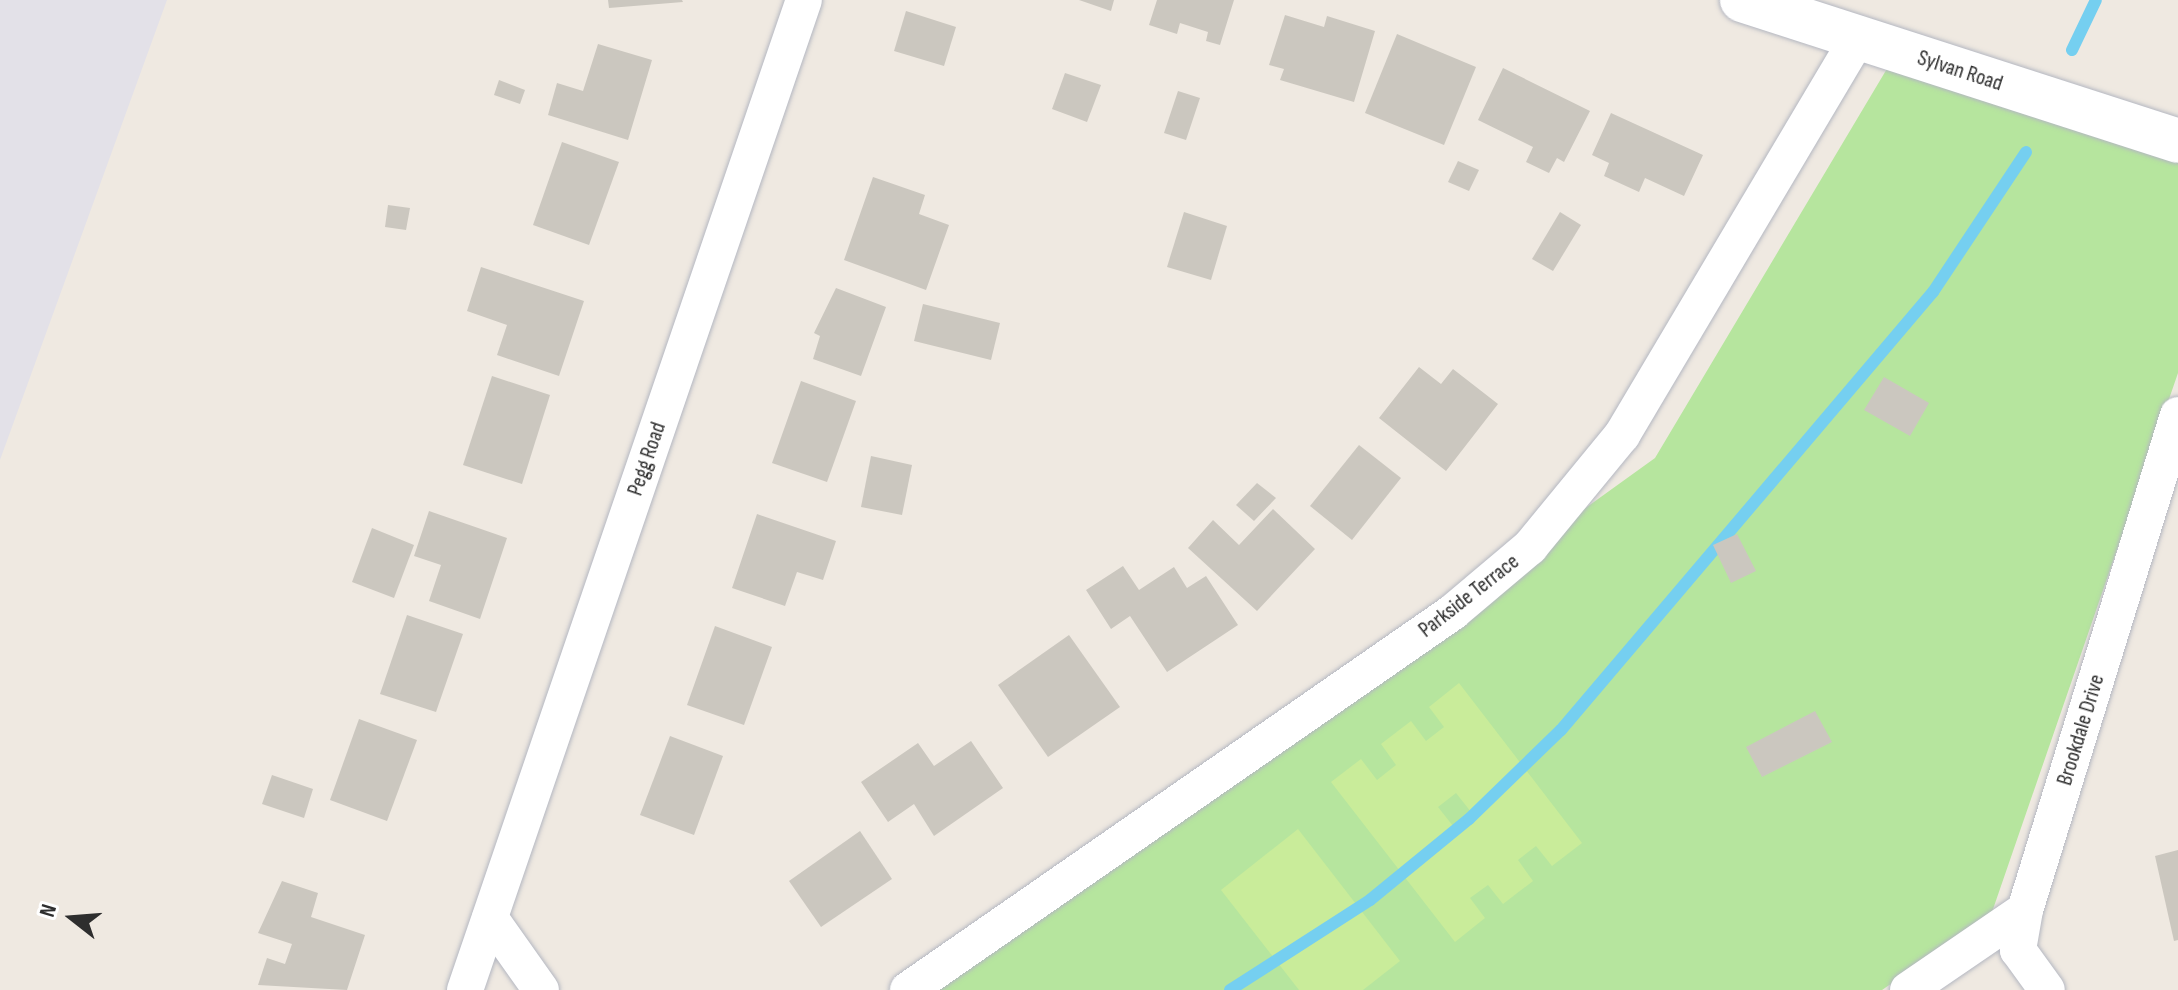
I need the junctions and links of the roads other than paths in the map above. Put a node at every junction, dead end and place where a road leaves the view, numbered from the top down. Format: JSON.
{"nodes":[{"id":1,"x":804,"y":0,"type":"edge"},
{"id":2,"x":1742,"y":0,"type":"edge"},
{"id":3,"x":1858,"y":37,"type":"junction"},
{"id":4,"x":2178,"y":141,"type":"edge"},
{"id":5,"x":2178,"y":415,"type":"edge"},
{"id":6,"x":2025,"y":910,"type":"junction"},
{"id":7,"x":490,"y":918,"type":"junction"},
{"id":8,"x":465,"y":990,"type":"edge"},
{"id":9,"x":541,"y":990,"type":"edge"},
{"id":10,"x":908,"y":990,"type":"edge"},
{"id":11,"x":1908,"y":990,"type":"edge"},
{"id":12,"x":2047,"y":990,"type":"edge"}],
"edges":[{"from":1,"to":7,"type":"street","name":"Pegg Road"},
{"from":2,"to":3,"type":"main road","name":"Sylvan Road"},
{"from":3,"to":4,"type":"main road","name":"Sylvan Road"},
{"from":3,"to":10,"type":"street","name":"Parkside Terrace"},
{"from":5,"to":6,"type":"street","name":"Brookdale Drive"},
{"from":6,"to":11,"type":"street"},
{"from":6,"to":12,"type":"street","name":"Brookdale Drive"},
{"from":7,"to":8,"type":"street","name":"Pegg Road"},
{"from":7,"to":9,"type":"street"}]}
